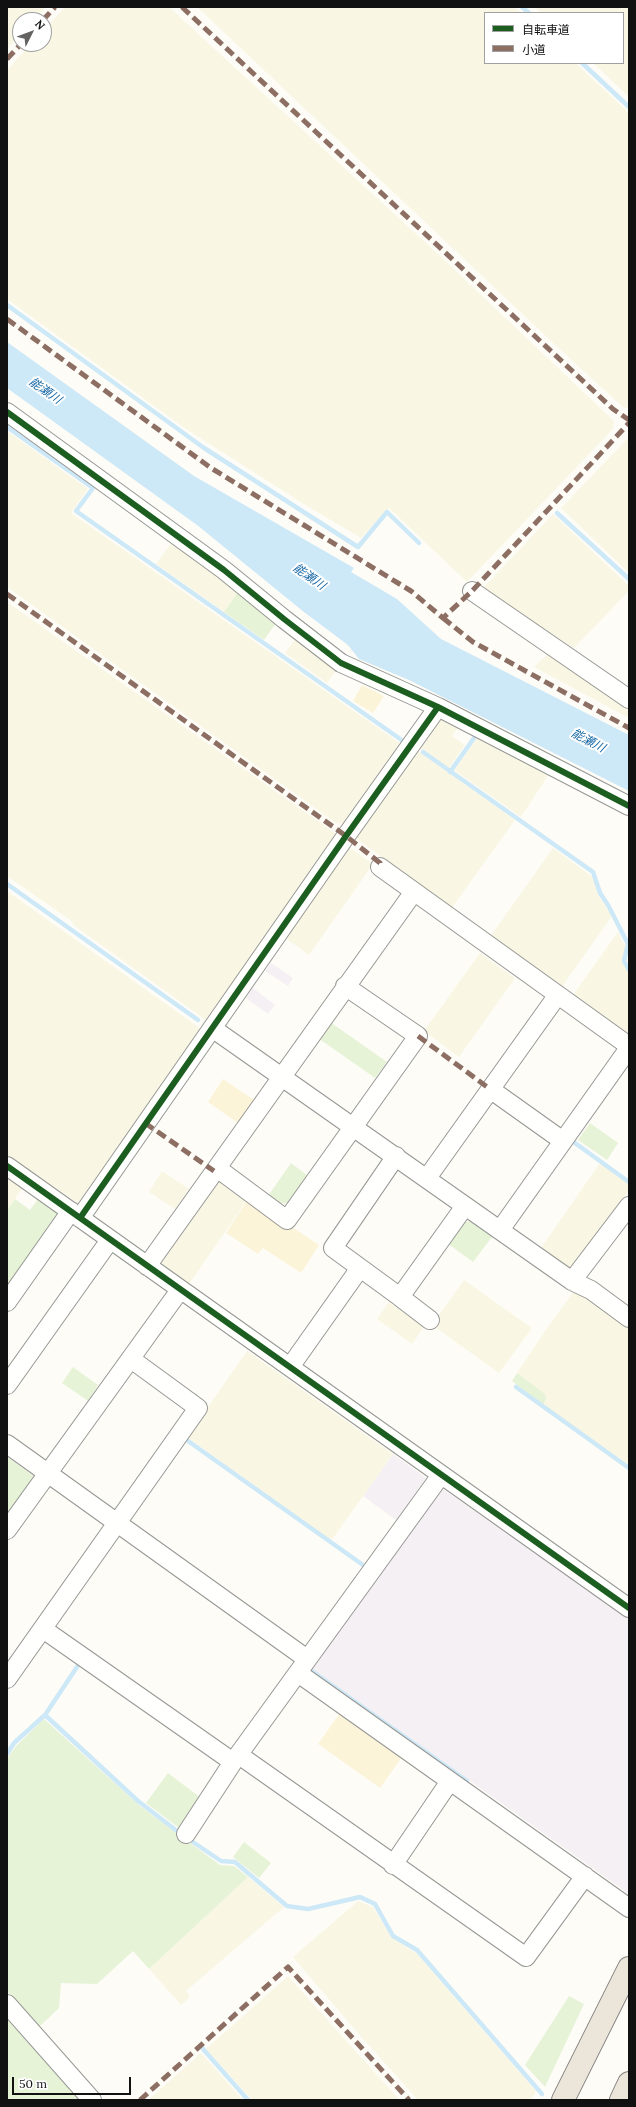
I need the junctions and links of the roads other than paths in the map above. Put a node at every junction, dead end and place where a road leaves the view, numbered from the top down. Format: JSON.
{"nodes":[{"id":1,"x":7,"y":412,"type":"edge"},
{"id":2,"x":472,"y":590,"type":"dead end"},
{"id":3,"x":629,"y":699,"type":"edge"},
{"id":4,"x":438,"y":707,"type":"junction"},
{"id":5,"x":629,"y":806,"type":"edge"},
{"id":6,"x":380,"y":867,"type":"dead end"},
{"id":7,"x":413,"y":893,"type":"junction"},
{"id":8,"x":345,"y":986,"type":"junction"},
{"id":9,"x":557,"y":996,"type":"junction"},
{"id":10,"x":212,"y":1028,"type":"junction"},
{"id":11,"x":629,"y":1047,"type":"edge"},
{"id":12,"x":281,"y":1076,"type":"junction"},
{"id":13,"x":490,"y":1089,"type":"junction"},
{"id":14,"x":353,"y":1125,"type":"junction"},
{"id":15,"x":563,"y":1141,"type":"junction"},
{"id":16,"x":396,"y":1156,"type":"junction"},
{"id":17,"x":7,"y":1166,"type":"edge"},
{"id":18,"x":217,"y":1168,"type":"junction"},
{"id":19,"x":426,"y":1178,"type":"junction"},
{"id":20,"x":465,"y":1206,"type":"junction"},
{"id":21,"x":629,"y":1206,"type":"edge"},
{"id":22,"x":75,"y":1214,"type":"junction"},
{"id":23,"x":500,"y":1230,"type":"junction"},
{"id":24,"x":110,"y":1240,"type":"junction"},
{"id":25,"x":147,"y":1266,"type":"junction"},
{"id":26,"x":360,"y":1268,"type":"junction"},
{"id":27,"x":572,"y":1281,"type":"junction"},
{"id":28,"x":180,"y":1290,"type":"junction"},
{"id":29,"x":400,"y":1297,"type":"junction"},
{"id":30,"x":7,"y":1302,"type":"edge"},
{"id":31,"x":629,"y":1318,"type":"edge"},
{"id":32,"x":430,"y":1320,"type":"dead end"},
{"id":33,"x":131,"y":1359,"type":"junction"},
{"id":34,"x":290,"y":1367,"type":"junction"},
{"id":35,"x":7,"y":1385,"type":"edge"},
{"id":36,"x":7,"y":1444,"type":"edge"},
{"id":37,"x":48,"y":1472,"type":"junction"},
{"id":38,"x":441,"y":1475,"type":"junction"},
{"id":39,"x":118,"y":1522,"type":"junction"},
{"id":40,"x":7,"y":1530,"type":"edge"},
{"id":41,"x":629,"y":1608,"type":"edge"},
{"id":42,"x":43,"y":1629,"type":"junction"},
{"id":43,"x":303,"y":1666,"type":"junction"},
{"id":44,"x":7,"y":1679,"type":"edge"},
{"id":45,"x":236,"y":1758,"type":"junction"},
{"id":46,"x":450,"y":1781,"type":"junction"},
{"id":47,"x":186,"y":1834,"type":"dead end"},
{"id":48,"x":393,"y":1865,"type":"junction"},
{"id":49,"x":585,"y":1876,"type":"junction"},
{"id":50,"x":629,"y":1908,"type":"edge"},
{"id":51,"x":629,"y":1968,"type":"edge"},
{"id":52,"x":7,"y":2004,"type":"edge"},
{"id":53,"x":629,"y":2083,"type":"edge"},
{"id":54,"x":92,"y":2100,"type":"edge"},
{"id":55,"x":563,"y":2100,"type":"edge"},
{"id":56,"x":621,"y":2100,"type":"edge"}],
"edges":[{"from":1,"to":4,"type":"street"},
{"from":2,"to":3,"type":"street"},
{"from":4,"to":5,"type":"street"},
{"from":4,"to":10,"type":"street"},
{"from":6,"to":7,"type":"street"},
{"from":7,"to":8,"type":"street"},
{"from":7,"to":9,"type":"street"},
{"from":8,"to":12,"type":"street"},
{"from":8,"to":14,"type":"street"},
{"from":9,"to":11,"type":"street"},
{"from":9,"to":13,"type":"street"},
{"from":10,"to":12,"type":"street"},
{"from":10,"to":22,"type":"street"},
{"from":11,"to":15,"type":"street"},
{"from":12,"to":14,"type":"street"},
{"from":12,"to":18,"type":"street"},
{"from":13,"to":15,"type":"street"},
{"from":13,"to":19,"type":"street"},
{"from":14,"to":16,"type":"street"},
{"from":14,"to":18,"type":"street"},
{"from":15,"to":23,"type":"street"},
{"from":16,"to":19,"type":"street"},
{"from":16,"to":26,"type":"street"},
{"from":17,"to":22,"type":"street"},
{"from":18,"to":25,"type":"street"},
{"from":19,"to":20,"type":"street"},
{"from":20,"to":23,"type":"street"},
{"from":20,"to":29,"type":"street"},
{"from":21,"to":27,"type":"street"},
{"from":22,"to":24,"type":"street"},
{"from":22,"to":30,"type":"street"},
{"from":23,"to":27,"type":"street"},
{"from":24,"to":25,"type":"street"},
{"from":24,"to":35,"type":"street"},
{"from":25,"to":28,"type":"street"},
{"from":26,"to":29,"type":"street"},
{"from":26,"to":34,"type":"street"},
{"from":27,"to":31,"type":"street"},
{"from":28,"to":33,"type":"street"},
{"from":28,"to":34,"type":"street"},
{"from":29,"to":32,"type":"street"},
{"from":33,"to":37,"type":"street"},
{"from":33,"to":39,"type":"street"},
{"from":34,"to":38,"type":"street"},
{"from":36,"to":37,"type":"street"},
{"from":37,"to":39,"type":"street"},
{"from":37,"to":40,"type":"street"},
{"from":38,"to":41,"type":"street"},
{"from":38,"to":43,"type":"street"},
{"from":39,"to":42,"type":"street"},
{"from":39,"to":43,"type":"street"},
{"from":42,"to":44,"type":"street"},
{"from":42,"to":45,"type":"street"},
{"from":43,"to":45,"type":"street"},
{"from":43,"to":46,"type":"street"},
{"from":45,"to":47,"type":"street"},
{"from":45,"to":48,"type":"street"},
{"from":46,"to":48,"type":"street"},
{"from":46,"to":49,"type":"street"},
{"from":48,"to":49,"type":"street"},
{"from":49,"to":50,"type":"street"},
{"from":51,"to":55,"type":"highway"},
{"from":52,"to":54,"type":"street"},
{"from":53,"to":56,"type":"highway"}]}
